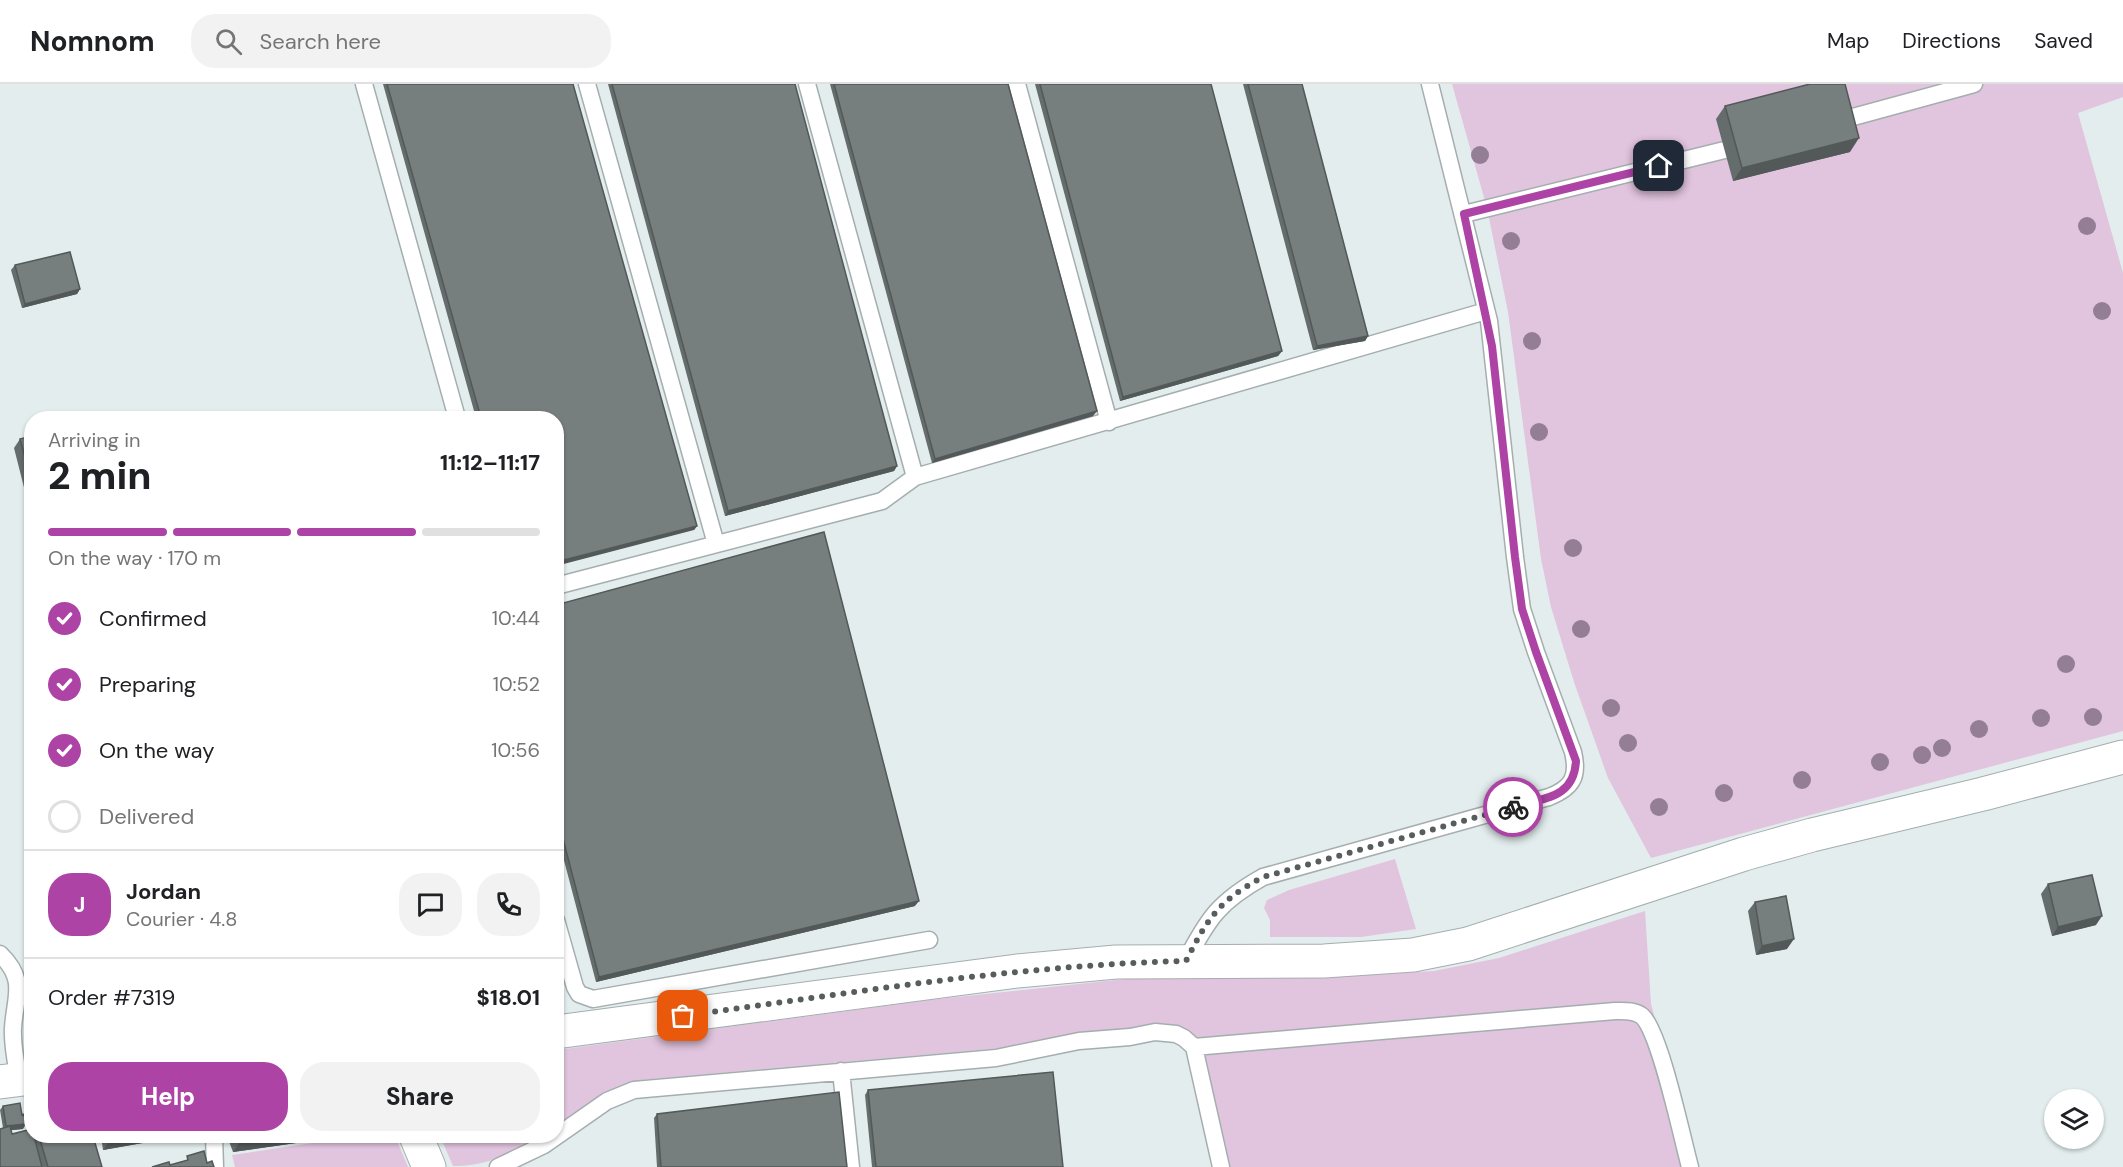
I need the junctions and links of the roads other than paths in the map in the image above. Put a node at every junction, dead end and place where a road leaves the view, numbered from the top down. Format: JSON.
{"nodes":[{"id":1,"x":364,"y":84,"type":"edge"},
{"id":2,"x":587,"y":84,"type":"edge"},
{"id":3,"x":807,"y":84,"type":"edge"},
{"id":4,"x":1017,"y":84,"type":"edge"},
{"id":5,"x":1430,"y":84,"type":"edge"},
{"id":6,"x":1974,"y":84,"type":"edge"},
{"id":7,"x":1820,"y":125,"type":"edge"},
{"id":8,"x":1756,"y":142,"type":"edge"},
{"id":9,"x":1464,"y":214,"type":"junction"},
{"id":10,"x":1486,"y":311,"type":"junction"},
{"id":11,"x":455,"y":411,"type":"edge"},
{"id":12,"x":1109,"y":422,"type":"junction"},
{"id":13,"x":915,"y":477,"type":"junction"},
{"id":14,"x":716,"y":544,"type":"junction"},
{"id":15,"x":564,"y":584,"type":"edge"},
{"id":16,"x":2123,"y":757,"type":"edge"},
{"id":17,"x":929,"y":940,"type":"dead end"},
{"id":18,"x":564,"y":949,"type":"edge"},
{"id":19,"x":0,"y":954,"type":"edge"},
{"id":20,"x":1186,"y":961,"type":"junction"},
{"id":21,"x":564,"y":1031,"type":"edge"},
{"id":22,"x":1194,"y":1047,"type":"junction"},
{"id":23,"x":841,"y":1071,"type":"junction"},
{"id":24,"x":17,"y":1080,"type":"edge"},
{"id":25,"x":564,"y":1131,"type":"edge"},
{"id":26,"x":214,"y":1143,"type":"edge"},
{"id":27,"x":419,"y":1143,"type":"edge"},
{"id":28,"x":545,"y":1143,"type":"edge"},
{"id":29,"x":216,"y":1167,"type":"edge"},
{"id":30,"x":429,"y":1167,"type":"edge"},
{"id":31,"x":498,"y":1167,"type":"edge"},
{"id":32,"x":851,"y":1167,"type":"edge"},
{"id":33,"x":1221,"y":1167,"type":"edge"},
{"id":34,"x":1690,"y":1167,"type":"edge"}],
"edges":[{"from":1,"to":11,"type":"lane"},
{"from":2,"to":14,"type":"lane"},
{"from":3,"to":13,"type":"lane"},
{"from":4,"to":12,"type":"lane"},
{"from":5,"to":9,"type":"lane"},
{"from":6,"to":7,"type":"lane"},
{"from":8,"to":9,"type":"lane"},
{"from":9,"to":10,"type":"lane"},
{"from":10,"to":12,"type":"lane"},
{"from":10,"to":20,"type":"lane"},
{"from":12,"to":13,"type":"lane"},
{"from":13,"to":14,"type":"lane"},
{"from":14,"to":15,"type":"lane"},
{"from":16,"to":20,"type":"street"},
{"from":17,"to":18,"type":"lane"},
{"from":19,"to":24,"type":"lane"},
{"from":20,"to":21,"type":"street"},
{"from":22,"to":23,"type":"lane"},
{"from":22,"to":33,"type":"lane"},
{"from":22,"to":34,"type":"lane"},
{"from":23,"to":25,"type":"lane"},
{"from":23,"to":32,"type":"lane"},
{"from":26,"to":29,"type":"lane"},
{"from":27,"to":30,"type":"street"},
{"from":28,"to":31,"type":"lane"}]}
